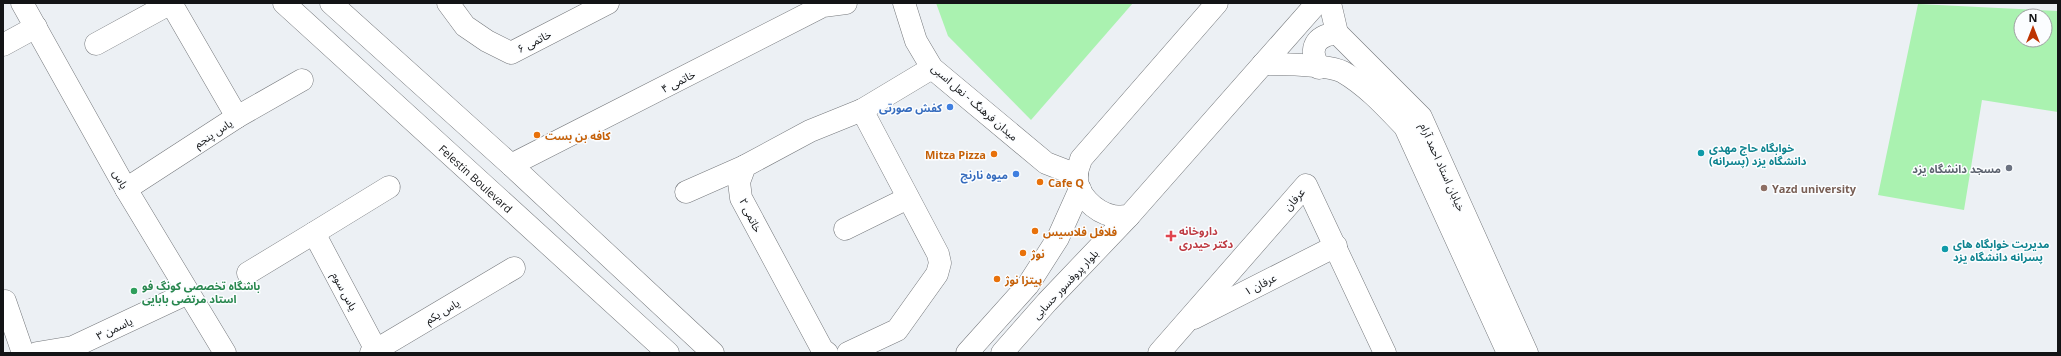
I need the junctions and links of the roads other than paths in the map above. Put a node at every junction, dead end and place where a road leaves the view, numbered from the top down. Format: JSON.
{"nodes":[{"id":1,"x":22,"y":3,"type":"edge"},
{"id":2,"x":171,"y":3,"type":"edge"},
{"id":3,"x":284,"y":3,"type":"edge"},
{"id":4,"x":331,"y":3,"type":"edge"},
{"id":5,"x":448,"y":3,"type":"edge"},
{"id":6,"x":608,"y":3,"type":"edge"},
{"id":7,"x":846,"y":3,"type":"edge"},
{"id":8,"x":904,"y":3,"type":"edge"},
{"id":9,"x":1216,"y":3,"type":"edge"},
{"id":10,"x":1318,"y":3,"type":"edge"},
{"id":11,"x":1330,"y":3,"type":"edge"},
{"id":12,"x":36,"y":27,"type":"junction"},
{"id":13,"x":1337,"y":32,"type":"junction"},
{"id":14,"x":96,"y":44,"type":"dead end"},
{"id":15,"x":3,"y":46,"type":"edge"},
{"id":16,"x":1263,"y":64,"type":"junction"},
{"id":17,"x":932,"y":68,"type":"junction"},
{"id":18,"x":1319,"y":68,"type":"junction"},
{"id":19,"x":302,"y":80,"type":"dead end"},
{"id":20,"x":862,"y":110,"type":"junction"},
{"id":21,"x":237,"y":116,"type":"junction"},
{"id":22,"x":511,"y":165,"type":"junction"},
{"id":23,"x":745,"y":166,"type":"junction"},
{"id":24,"x":1078,"y":182,"type":"junction"},
{"id":25,"x":389,"y":187,"type":"dead end"},
{"id":26,"x":126,"y":189,"type":"junction"},
{"id":27,"x":686,"y":192,"type":"dead end"},
{"id":28,"x":908,"y":198,"type":"junction"},
{"id":29,"x":1129,"y":216,"type":"junction"},
{"id":30,"x":845,"y":229,"type":"dead end"},
{"id":31,"x":314,"y":232,"type":"junction"},
{"id":32,"x":1336,"y":246,"type":"junction"},
{"id":33,"x":514,"y":268,"type":"dead end"},
{"id":34,"x":248,"y":273,"type":"dead end"},
{"id":35,"x":188,"y":293,"type":"junction"},
{"id":36,"x":5,"y":301,"type":"dead end"},
{"id":37,"x":1185,"y":322,"type":"junction"},
{"id":38,"x":373,"y":352,"type":"edge"},
{"id":39,"x":663,"y":352,"type":"edge"},
{"id":40,"x":23,"y":353,"type":"edge"},
{"id":41,"x":37,"y":353,"type":"edge"},
{"id":42,"x":225,"y":353,"type":"edge"},
{"id":43,"x":713,"y":353,"type":"edge"},
{"id":44,"x":827,"y":353,"type":"edge"},
{"id":45,"x":848,"y":353,"type":"edge"},
{"id":46,"x":967,"y":353,"type":"edge"},
{"id":47,"x":1002,"y":353,"type":"edge"},
{"id":48,"x":1159,"y":353,"type":"edge"},
{"id":49,"x":1385,"y":353,"type":"edge"},
{"id":50,"x":1508,"y":353,"type":"edge"},
{"id":51,"x":1528,"y":353,"type":"edge"}],
"edges":[{"from":1,"to":12,"type":"street","name":"یاس"},
{"from":2,"to":14,"type":"street"},
{"from":2,"to":21,"type":"street"},
{"from":3,"to":39,"type":"street","name":"Felestin Boulevard"},
{"from":4,"to":22,"type":"street"},
{"from":5,"to":6,"type":"street","name":"خاتمی ۶"},
{"from":7,"to":22,"type":"street","name":"خاتمی ۴"},
{"from":8,"to":17,"type":"street","name":"میدان فرهنگ - نعل اسبی"},
{"from":9,"to":24,"type":"street"},
{"from":10,"to":16,"type":"street","name":"بلوار پروفسور حسابی"},
{"from":11,"to":13,"type":"street"},
{"from":12,"to":15,"type":"street"},
{"from":12,"to":26,"type":"street","name":"یاس"},
{"from":13,"to":18,"type":"street"},
{"from":13,"to":51,"type":"street","name":"خیابان استاد احمد آرام"},
{"from":16,"to":18,"type":"street","name":"خیابان استاد احمد آرام"},
{"from":16,"to":29,"type":"street","name":"بلوار پروفسور حسابی"},
{"from":17,"to":20,"type":"street"},
{"from":17,"to":24,"type":"street","name":"میدان فرهنگ - نعل اسبی"},
{"from":18,"to":50,"type":"street","name":"خیابان استاد احمد آرام"},
{"from":19,"to":21,"type":"street","name":"یاس پنجم"},
{"from":20,"to":23,"type":"street"},
{"from":20,"to":28,"type":"street"},
{"from":21,"to":26,"type":"street","name":"یاس پنجم"},
{"from":22,"to":43,"type":"street"},
{"from":23,"to":27,"type":"street"},
{"from":23,"to":44,"type":"street","name":"خاتمی ۲"},
{"from":24,"to":29,"type":"street"},
{"from":24,"to":46,"type":"street"},
{"from":25,"to":31,"type":"street"},
{"from":26,"to":35,"type":"street","name":"یاس"},
{"from":28,"to":30,"type":"street"},
{"from":28,"to":45,"type":"street"},
{"from":29,"to":47,"type":"street","name":"بلوار پروفسور حسابی"},
{"from":31,"to":34,"type":"street"},
{"from":31,"to":38,"type":"street","name":"یاس سوم"},
{"from":32,"to":37,"type":"street","name":"عرفان ۱"},
{"from":32,"to":37,"type":"street","name":"عرفان"},
{"from":32,"to":49,"type":"street","name":"عرفان"},
{"from":33,"to":38,"type":"street","name":"یاس یکم"},
{"from":35,"to":41,"type":"street","name":"یاسمن ۳"},
{"from":35,"to":42,"type":"street","name":"یاس"},
{"from":36,"to":40,"type":"street"},
{"from":37,"to":48,"type":"street","name":"عرفان"}]}
